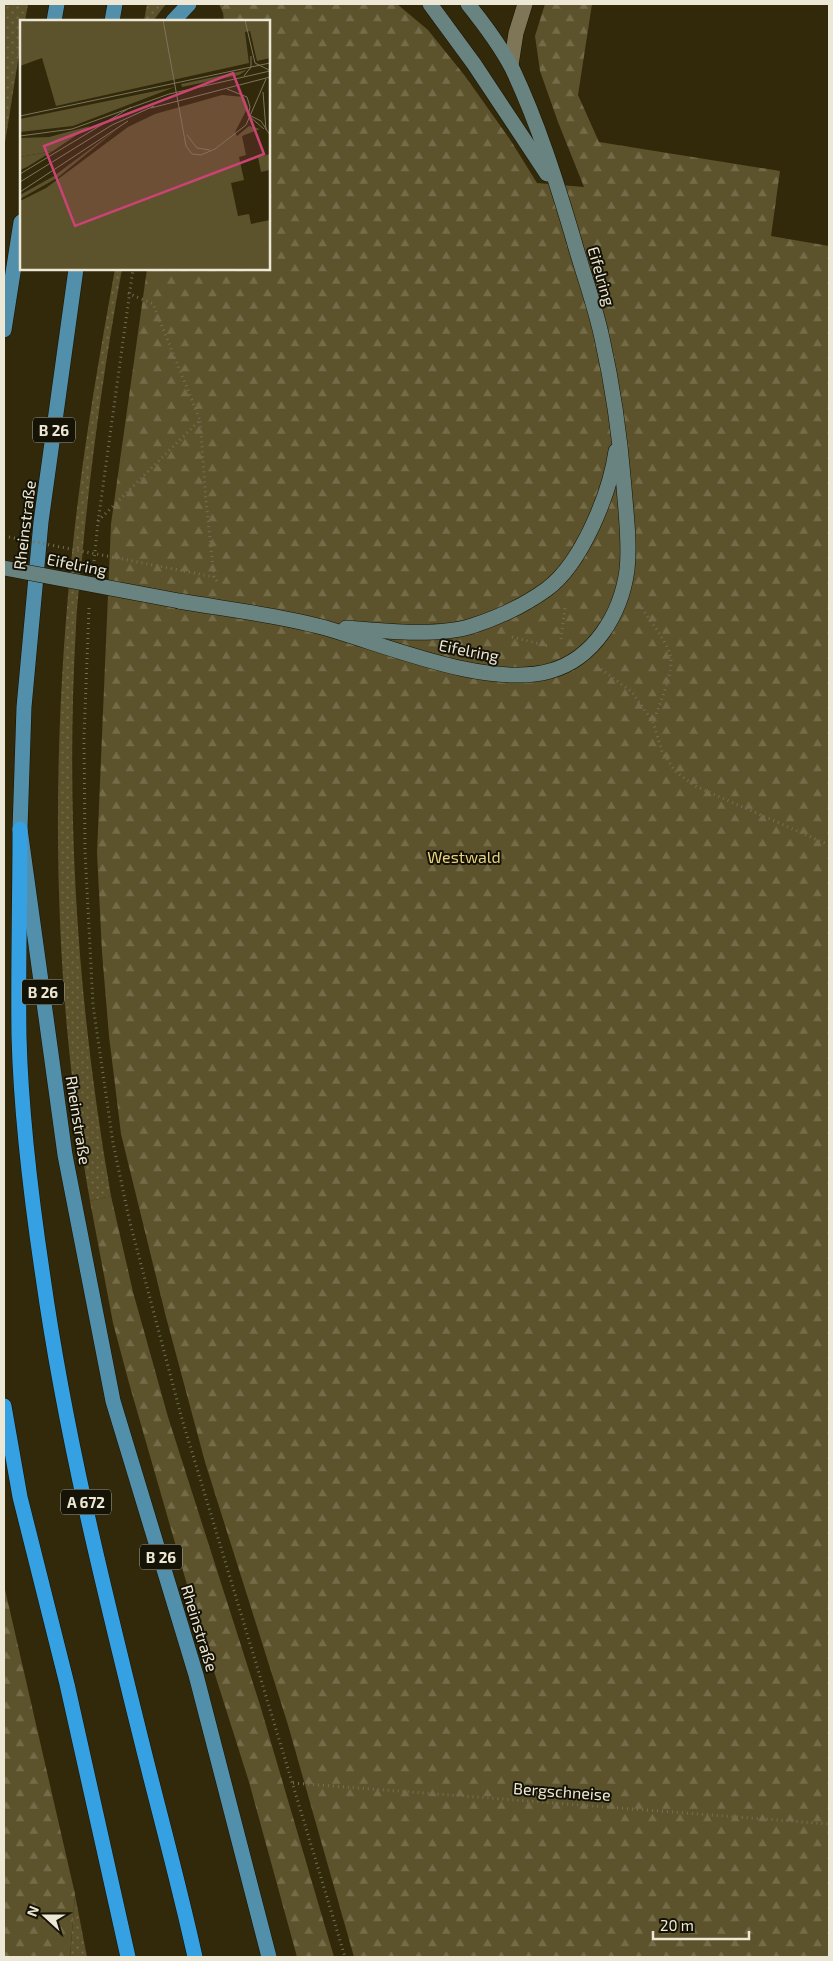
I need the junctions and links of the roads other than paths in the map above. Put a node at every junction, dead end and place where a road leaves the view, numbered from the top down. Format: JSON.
{"nodes":[{"id":1,"x":56,"y":4,"type":"edge"},
{"id":2,"x":115,"y":4,"type":"edge"},
{"id":3,"x":189,"y":4,"type":"edge"},
{"id":4,"x":430,"y":4,"type":"edge"},
{"id":5,"x":468,"y":4,"type":"edge"},
{"id":6,"x":525,"y":4,"type":"edge"},
{"id":7,"x":54,"y":20,"type":"edge"},
{"id":8,"x":112,"y":20,"type":"edge"},
{"id":9,"x":174,"y":20,"type":"edge"},
{"id":10,"x":510,"y":66,"type":"junction"},
{"id":11,"x":560,"y":194,"type":"junction"},
{"id":12,"x":20,"y":228,"type":"edge"},
{"id":13,"x":76,"y":270,"type":"edge"},
{"id":14,"x":4,"y":330,"type":"edge"},
{"id":15,"x":619,"y":428,"type":"junction"},
{"id":16,"x":4,"y":568,"type":"edge"},
{"id":17,"x":320,"y":627,"type":"junction"},
{"id":18,"x":20,"y":828,"type":"junction"},
{"id":19,"x":4,"y":1406,"type":"edge"},
{"id":20,"x":128,"y":1957,"type":"edge"},
{"id":21,"x":195,"y":1957,"type":"edge"},
{"id":22,"x":269,"y":1957,"type":"edge"}],
"edges":[{"from":1,"to":7,"type":"main road"},
{"from":2,"to":8,"type":"main road"},
{"from":3,"to":9,"type":"main road"},
{"from":4,"to":11,"type":"main road","name":"Eifelring"},
{"from":5,"to":10,"type":"main road","name":"Eifelring"},
{"from":6,"to":10,"type":"street"},
{"from":10,"to":11,"type":"main road","name":"Eifelring"},
{"from":11,"to":15,"type":"main road","name":"Eifelring"},
{"from":12,"to":14,"type":"main road"},
{"from":13,"to":18,"type":"main road","name":"Rheinstraße","number":"B 26"},
{"from":15,"to":17,"type":"main road","name":"Eifelring"},
{"from":15,"to":17,"type":"main road","name":"Eifelring"},
{"from":16,"to":17,"type":"main road","name":"Eifelring","bridge":true},
{"from":18,"to":21,"type":"highway","number":"A 672"},
{"from":18,"to":22,"type":"main road","name":"Rheinstraße","number":"B 26"},
{"from":19,"to":20,"type":"highway"}]}
